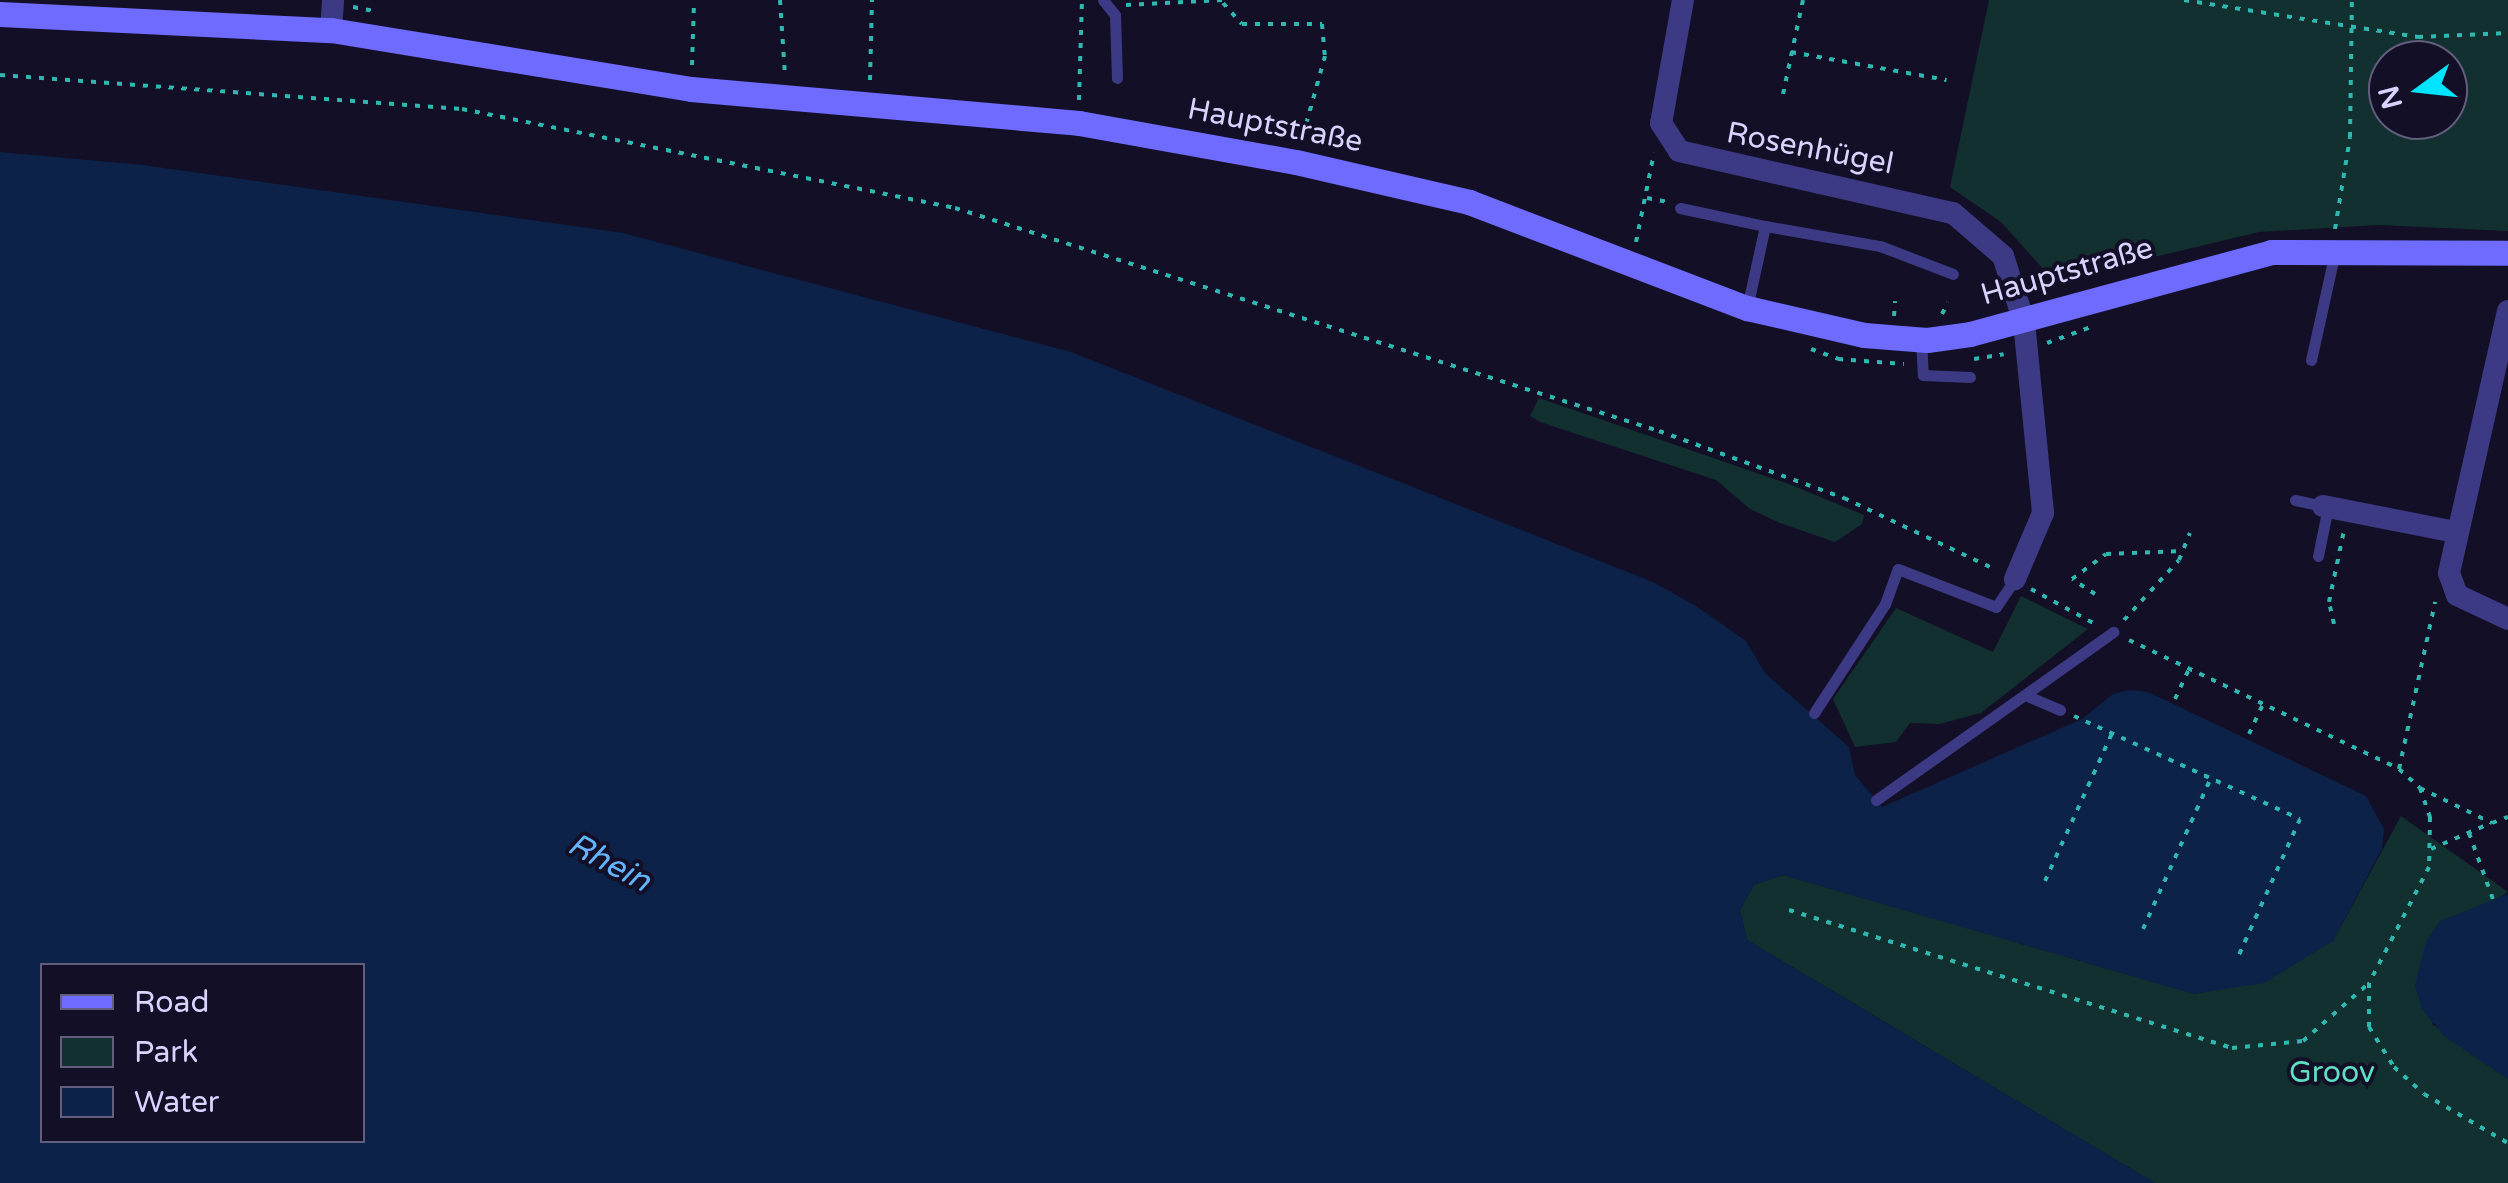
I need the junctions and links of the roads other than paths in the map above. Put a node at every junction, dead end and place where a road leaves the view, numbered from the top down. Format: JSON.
{"nodes":[{"id":1,"x":332,"y":0,"type":"edge"},
{"id":2,"x":1103,"y":0,"type":"edge"},
{"id":3,"x":1683,"y":0,"type":"edge"},
{"id":4,"x":0,"y":14,"type":"edge"},
{"id":5,"x":331,"y":30,"type":"junction"},
{"id":6,"x":1117,"y":78,"type":"dead end"},
{"id":7,"x":1680,"y":208,"type":"dead end"},
{"id":8,"x":1765,"y":226,"type":"junction"},
{"id":9,"x":2335,"y":241,"type":"junction"},
{"id":10,"x":2508,"y":253,"type":"edge"},
{"id":11,"x":1953,"y":274,"type":"dead end"},
{"id":12,"x":1747,"y":308,"type":"junction"},
{"id":13,"x":2508,"y":311,"type":"edge"},
{"id":14,"x":2025,"y":335,"type":"junction"},
{"id":15,"x":1922,"y":351,"type":"junction"},
{"id":16,"x":2311,"y":360,"type":"dead end"},
{"id":17,"x":1970,"y":377,"type":"dead end"},
{"id":18,"x":2296,"y":500,"type":"dead end"},
{"id":19,"x":2333,"y":508,"type":"junction"},
{"id":20,"x":2456,"y":532,"type":"junction"},
{"id":21,"x":2318,"y":556,"type":"dead end"},
{"id":22,"x":2015,"y":579,"type":"joint"},
{"id":23,"x":2508,"y":619,"type":"edge"},
{"id":24,"x":2113,"y":632,"type":"road end"},
{"id":25,"x":2025,"y":695,"type":"junction"},
{"id":26,"x":2060,"y":710,"type":"road end"},
{"id":27,"x":1814,"y":713,"type":"dead end"},
{"id":28,"x":1876,"y":800,"type":"dead end"}],
"edges":[{"from":1,"to":5,"type":"street"},
{"from":2,"to":6,"type":"lane"},
{"from":3,"to":14,"type":"street","name":"Rosenhügel"},
{"from":4,"to":5,"type":"main road","name":"Hauptstraße"},
{"from":5,"to":12,"type":"main road","name":"Hauptstraße"},
{"from":7,"to":8,"type":"lane"},
{"from":8,"to":11,"type":"lane"},
{"from":8,"to":12,"type":"lane"},
{"from":9,"to":10,"type":"main road","name":"Hauptstraße"},
{"from":9,"to":14,"type":"main road","name":"Hauptstraße"},
{"from":9,"to":16,"type":"lane"},
{"from":12,"to":15,"type":"main road","name":"Hauptstraße"},
{"from":13,"to":20,"type":"street"},
{"from":14,"to":15,"type":"main road","name":"Hauptstraße"},
{"from":14,"to":22,"type":"street","name":"Rosenhügel"},
{"from":15,"to":17,"type":"lane"},
{"from":18,"to":19,"type":"lane"},
{"from":19,"to":20,"type":"street"},
{"from":19,"to":21,"type":"lane"},
{"from":20,"to":23,"type":"street"},
{"from":22,"to":27,"type":"lane"},
{"from":24,"to":25,"type":"lane"},
{"from":25,"to":26,"type":"lane"},
{"from":25,"to":28,"type":"lane"}]}
